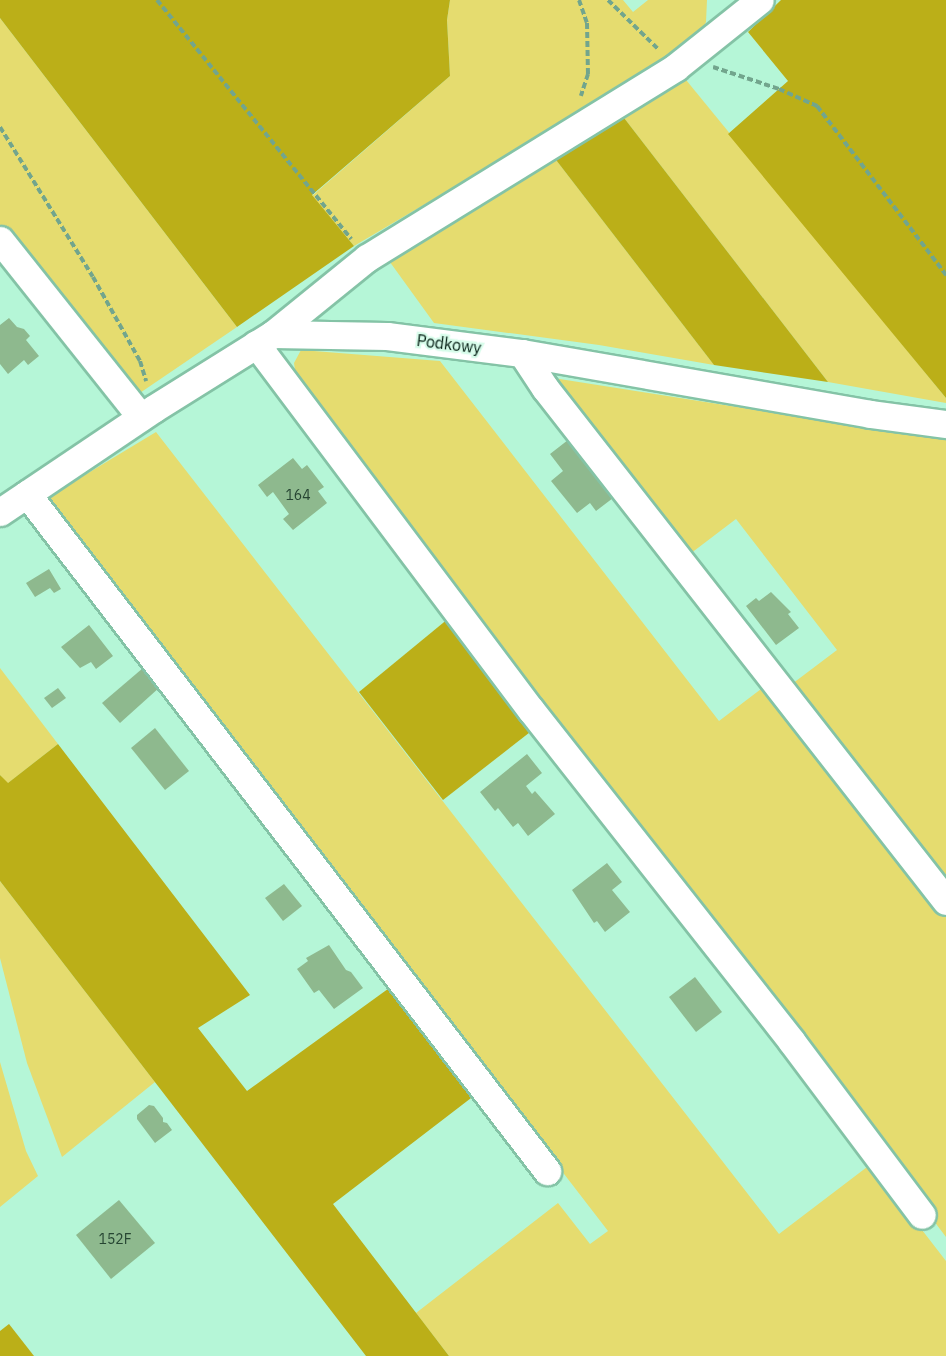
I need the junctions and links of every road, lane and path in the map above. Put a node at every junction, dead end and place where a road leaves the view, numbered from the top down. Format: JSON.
{"nodes":[{"id":1,"x":157,"y":0,"type":"edge"},
{"id":2,"x":579,"y":0,"type":"edge"},
{"id":3,"x":608,"y":0,"type":"edge"},
{"id":4,"x":760,"y":0,"type":"edge"},
{"id":5,"x":676,"y":67,"type":"junction"},
{"id":6,"x":0,"y":127,"type":"edge"},
{"id":7,"x":569,"y":134,"type":"junction"},
{"id":8,"x":0,"y":240,"type":"edge"},
{"id":9,"x":367,"y":258,"type":"junction"},
{"id":10,"x":946,"y":275,"type":"edge"},
{"id":11,"x":265,"y":339,"type":"junction"},
{"id":12,"x":522,"y":352,"type":"junction"},
{"id":13,"x":147,"y":413,"type":"junction"},
{"id":14,"x":946,"y":424,"type":"edge"},
{"id":15,"x":27,"y":494,"type":"junction"},
{"id":16,"x":0,"y":512,"type":"edge"},
{"id":17,"x":946,"y":901,"type":"edge"},
{"id":18,"x":547,"y":1172,"type":"dead end"},
{"id":19,"x":922,"y":1215,"type":"dead end"}],
"edges":[{"from":1,"to":9,"type":"path"},
{"from":2,"to":7,"type":"path"},
{"from":3,"to":5,"type":"path"},
{"from":4,"to":5,"type":"street"},
{"from":5,"to":7,"type":"street"},
{"from":5,"to":10,"type":"path"},
{"from":6,"to":13,"type":"path"},
{"from":7,"to":9,"type":"street"},
{"from":8,"to":13,"type":"street"},
{"from":9,"to":11,"type":"street"},
{"from":11,"to":12,"type":"street","name":"Podkowy"},
{"from":11,"to":13,"type":"street"},
{"from":11,"to":19,"type":"street"},
{"from":12,"to":14,"type":"street","name":"Podkowy"},
{"from":12,"to":17,"type":"street"},
{"from":13,"to":15,"type":"street"},
{"from":15,"to":16,"type":"street"},
{"from":15,"to":18,"type":"street"}]}
